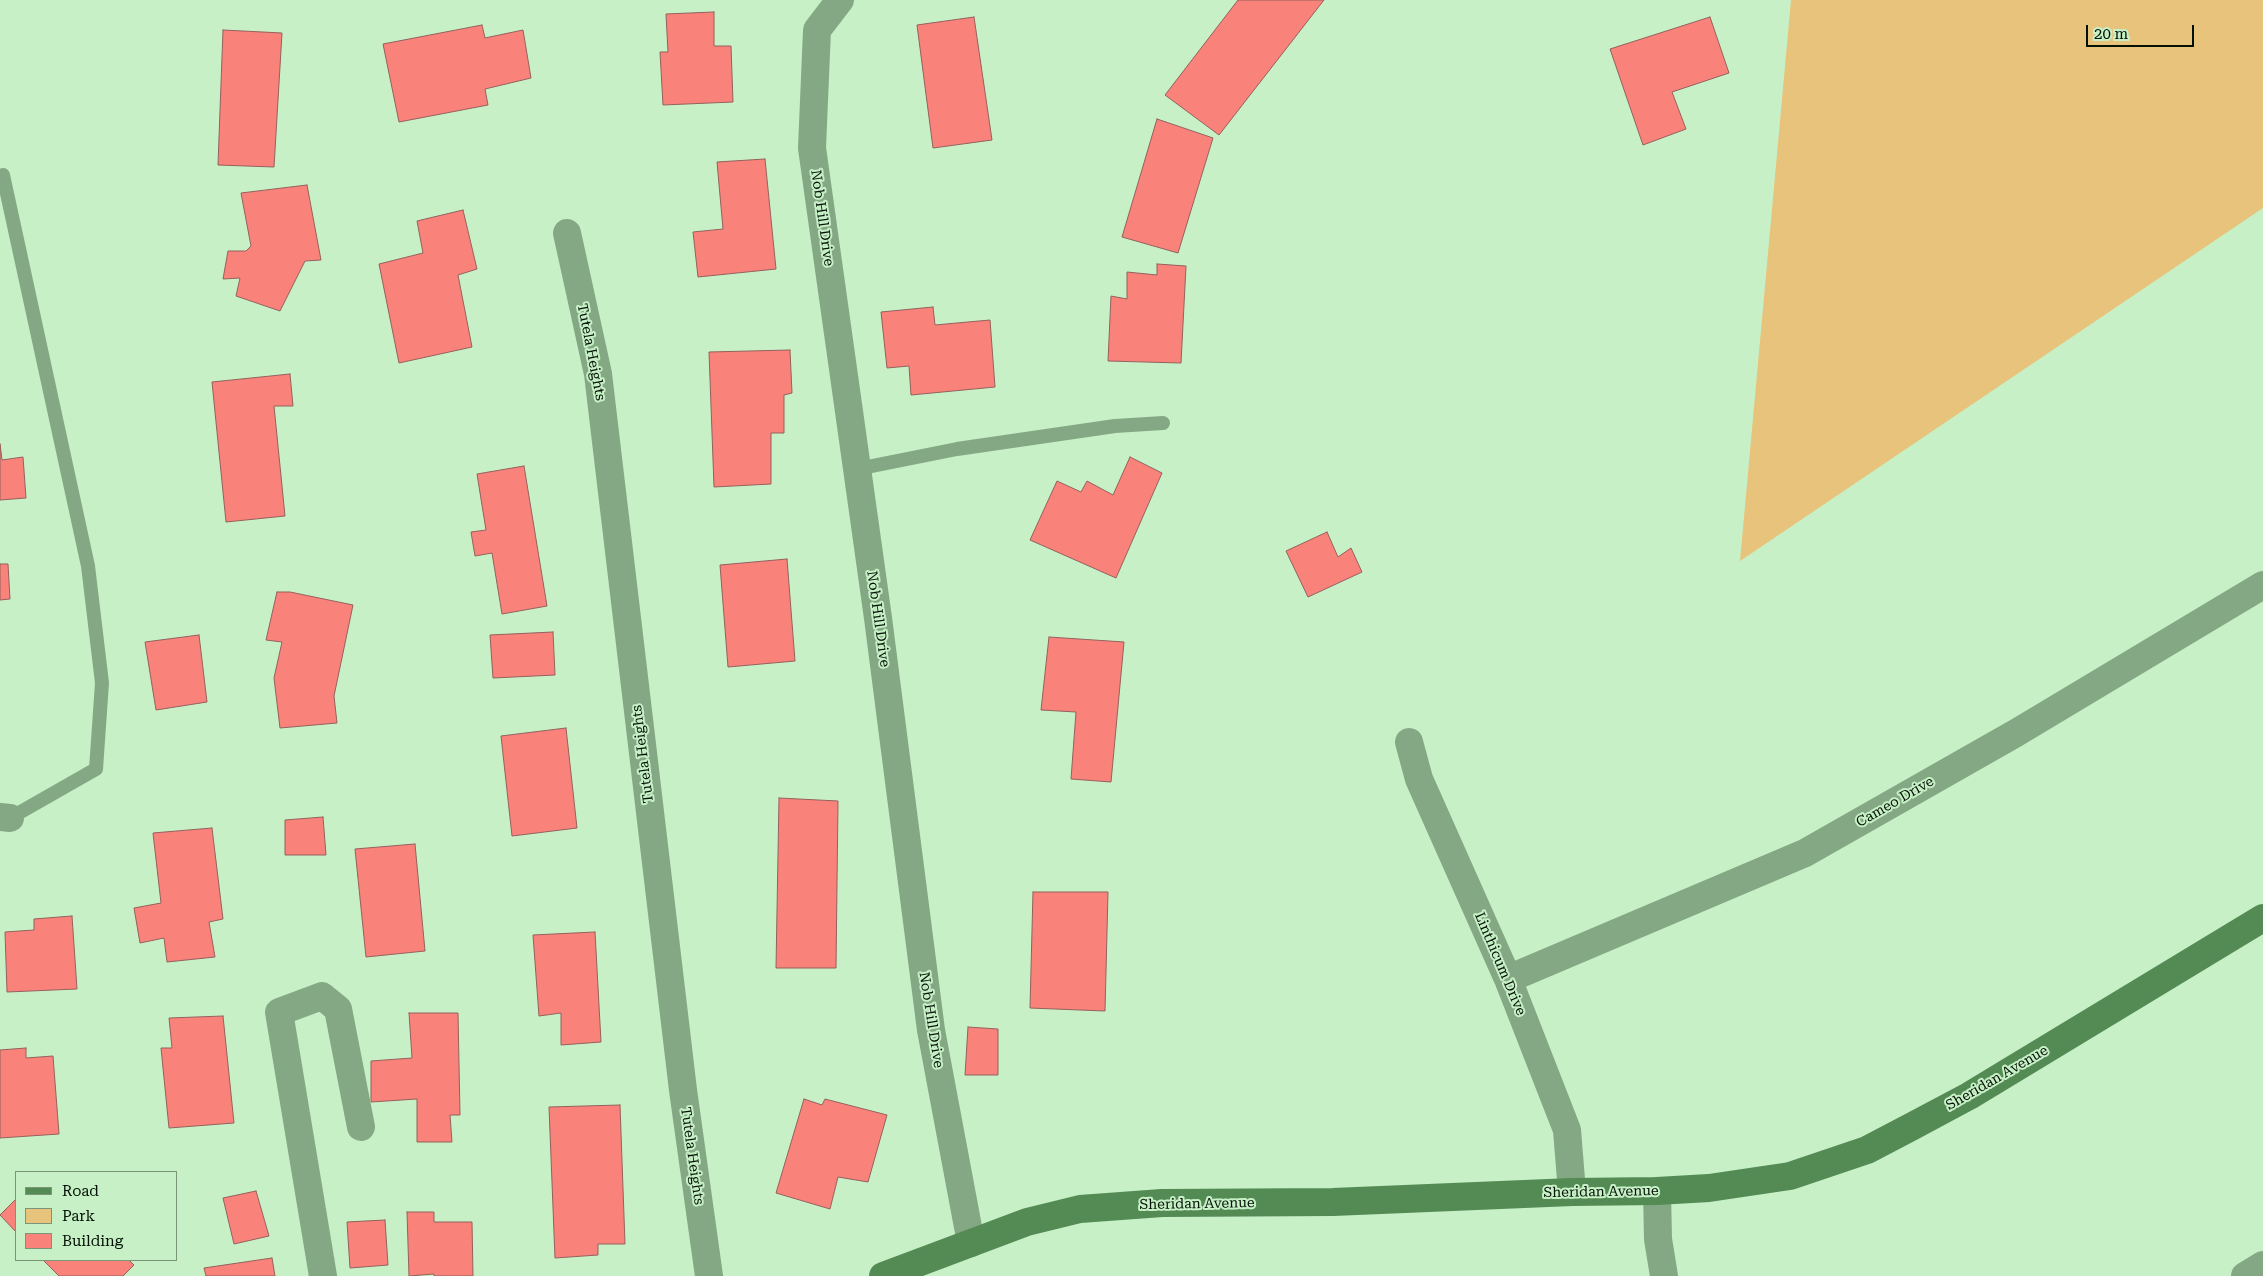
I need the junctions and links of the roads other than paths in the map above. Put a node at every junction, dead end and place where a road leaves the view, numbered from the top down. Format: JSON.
{"nodes":[{"id":1,"x":840,"y":0,"type":"edge"},
{"id":2,"x":3,"y":175,"type":"dead end"},
{"id":3,"x":567,"y":233,"type":"dead end"},
{"id":4,"x":1163,"y":423,"type":"dead end"},
{"id":5,"x":857,"y":469,"type":"junction"},
{"id":6,"x":2263,"y":585,"type":"edge"},
{"id":7,"x":1409,"y":742,"type":"dead end"},
{"id":8,"x":5,"y":817,"type":"edge"},
{"id":9,"x":2263,"y":918,"type":"edge"},
{"id":10,"x":1508,"y":979,"type":"junction"},
{"id":11,"x":361,"y":1127,"type":"dead end"},
{"id":12,"x":1657,"y":1191,"type":"junction"},
{"id":13,"x":1572,"y":1192,"type":"junction"},
{"id":14,"x":970,"y":1243,"type":"junction"},
{"id":15,"x":2263,"y":1265,"type":"edge"},
{"id":16,"x":323,"y":1276,"type":"edge"},
{"id":17,"x":709,"y":1276,"type":"edge"},
{"id":18,"x":884,"y":1276,"type":"edge"},
{"id":19,"x":1664,"y":1276,"type":"edge"},
{"id":20,"x":2245,"y":1276,"type":"edge"}],
"edges":[{"from":1,"to":5,"type":"street","name":"Nob Hill Drive"},
{"from":2,"to":8,"type":"lane"},
{"from":3,"to":17,"type":"street","name":"Tutela Heights"},
{"from":4,"to":5,"type":"lane"},
{"from":5,"to":14,"type":"street","name":"Nob Hill Drive"},
{"from":6,"to":10,"type":"street","name":"Cameo Drive"},
{"from":7,"to":10,"type":"street","name":"Linthicum Drive"},
{"from":9,"to":12,"type":"street","name":"Sheridan Avenue"},
{"from":10,"to":13,"type":"street","name":"Linthicum Drive"},
{"from":11,"to":16,"type":"street"},
{"from":12,"to":13,"type":"street","name":"Sheridan Avenue"},
{"from":12,"to":19,"type":"street"},
{"from":13,"to":14,"type":"street","name":"Sheridan Avenue"},
{"from":14,"to":18,"type":"street","name":"Sheridan Avenue"},
{"from":15,"to":20,"type":"street"}]}
